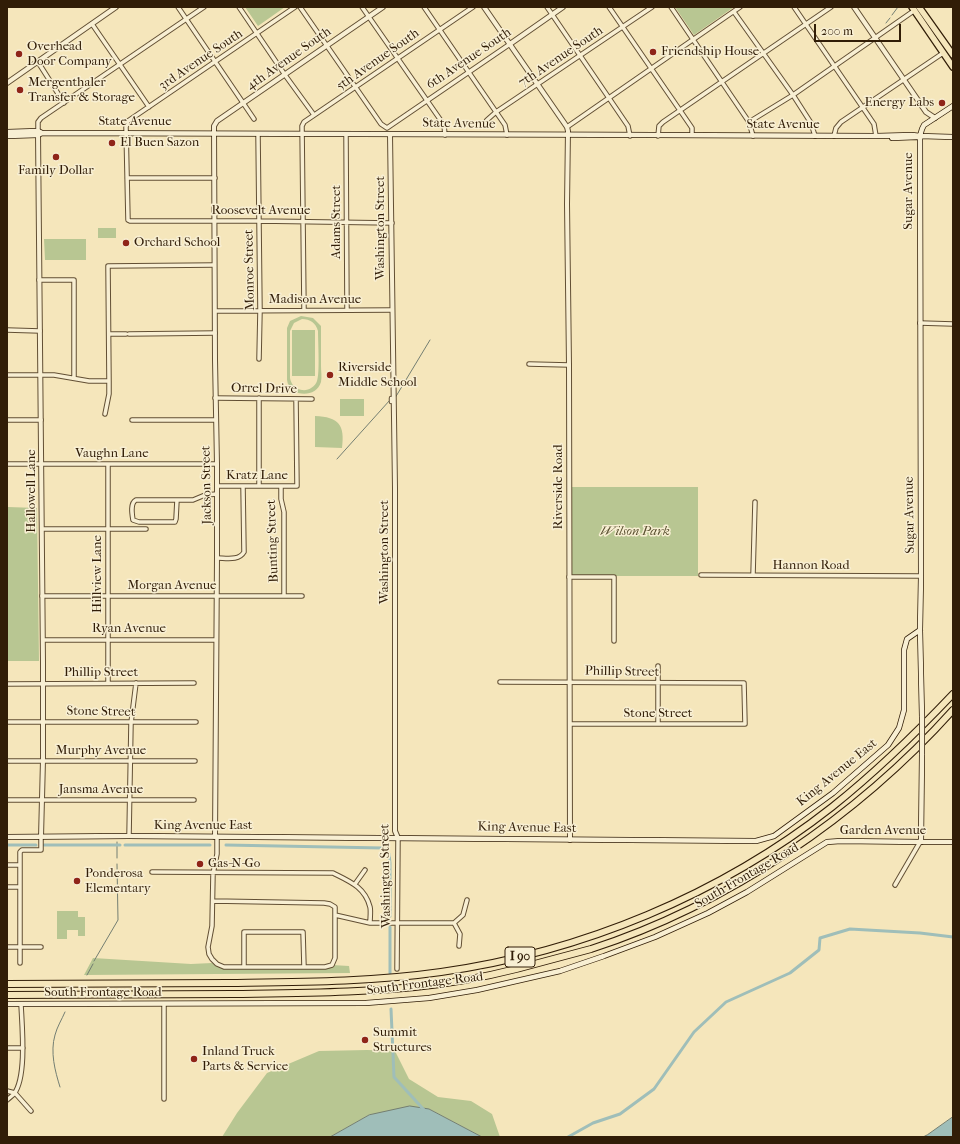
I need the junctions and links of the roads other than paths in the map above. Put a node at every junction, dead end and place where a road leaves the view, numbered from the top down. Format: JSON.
{"nodes":[{"id":1,"x":116,"y":7,"type":"edge"},
{"id":2,"x":178,"y":7,"type":"edge"},
{"id":3,"x":204,"y":7,"type":"edge"},
{"id":4,"x":239,"y":7,"type":"edge"},
{"id":5,"x":295,"y":7,"type":"edge"},
{"id":6,"x":300,"y":7,"type":"edge"},
{"id":7,"x":362,"y":7,"type":"edge"},
{"id":8,"x":383,"y":7,"type":"edge"},
{"id":9,"x":424,"y":7,"type":"edge"},
{"id":10,"x":473,"y":7,"type":"edge"},
{"id":11,"x":484,"y":7,"type":"edge"},
{"id":12,"x":547,"y":7,"type":"edge"},
{"id":13,"x":563,"y":7,"type":"edge"},
{"id":14,"x":609,"y":7,"type":"edge"},
{"id":15,"x":652,"y":7,"type":"edge"},
{"id":16,"x":671,"y":7,"type":"edge"},
{"id":17,"x":740,"y":7,"type":"edge"},
{"id":18,"x":794,"y":7,"type":"edge"},
{"id":19,"x":831,"y":7,"type":"edge"},
{"id":20,"x":854,"y":7,"type":"edge"},
{"id":21,"x":916,"y":8,"type":"edge"},
{"id":22,"x":734,"y":12,"type":"junction"},
{"id":23,"x":552,"y":15,"type":"junction"},
{"id":24,"x":369,"y":17,"type":"junction"},
{"id":25,"x":186,"y":19,"type":"junction"},
{"id":26,"x":92,"y":24,"type":"junction"},
{"id":27,"x":806,"y":24,"type":"junction"},
{"id":28,"x":623,"y":27,"type":"junction"},
{"id":29,"x":440,"y":30,"type":"junction"},
{"id":30,"x":257,"y":33,"type":"junction"},
{"id":31,"x":875,"y":38,"type":"junction"},
{"id":32,"x":694,"y":40,"type":"junction"},
{"id":33,"x":510,"y":44,"type":"junction"},
{"id":34,"x":326,"y":46,"type":"junction"},
{"id":35,"x":943,"y":53,"type":"junction"},
{"id":36,"x":764,"y":54,"type":"junction"},
{"id":37,"x":953,"y":55,"type":"edge"},
{"id":38,"x":580,"y":56,"type":"junction"},
{"id":39,"x":398,"y":58,"type":"junction"},
{"id":40,"x":38,"y":62,"type":"junction"},
{"id":41,"x":215,"y":62,"type":"junction"},
{"id":42,"x":120,"y":65,"type":"junction"},
{"id":43,"x":834,"y":66,"type":"junction"},
{"id":44,"x":953,"y":67,"type":"edge"},
{"id":45,"x":651,"y":70,"type":"junction"},
{"id":46,"x":469,"y":72,"type":"junction"},
{"id":47,"x":285,"y":75,"type":"junction"},
{"id":48,"x":904,"y":79,"type":"junction"},
{"id":49,"x":722,"y":81,"type":"junction"},
{"id":50,"x":7,"y":83,"type":"edge"},
{"id":51,"x":539,"y":84,"type":"junction"},
{"id":52,"x":356,"y":88,"type":"junction"},
{"id":53,"x":793,"y":95,"type":"junction"},
{"id":54,"x":610,"y":98,"type":"junction"},
{"id":55,"x":427,"y":100,"type":"junction"},
{"id":56,"x":64,"y":103,"type":"junction"},
{"id":57,"x":244,"y":103,"type":"junction"},
{"id":58,"x":953,"y":106,"type":"edge"},
{"id":59,"x":149,"y":107,"type":"junction"},
{"id":60,"x":863,"y":108,"type":"junction"},
{"id":61,"x":680,"y":111,"type":"junction"},
{"id":62,"x":496,"y":112,"type":"junction"},
{"id":63,"x":926,"y":112,"type":"junction"},
{"id":64,"x":314,"y":115,"type":"junction"},
{"id":65,"x":935,"y":118,"type":"junction"},
{"id":66,"x":254,"y":119,"type":"dead end"},
{"id":67,"x":749,"y":122,"type":"junction"},
{"id":68,"x":928,"y":123,"type":"junction"},
{"id":69,"x":484,"y":126,"type":"dead end"},
{"id":70,"x":567,"y":127,"type":"junction"},
{"id":71,"x":7,"y":132,"type":"edge"},
{"id":72,"x":39,"y":133,"type":"junction"},
{"id":73,"x":126,"y":133,"type":"junction"},
{"id":74,"x":214,"y":133,"type":"junction"},
{"id":75,"x":303,"y":133,"type":"junction"},
{"id":76,"x":258,"y":134,"type":"junction"},
{"id":77,"x":346,"y":134,"type":"junction"},
{"id":78,"x":445,"y":134,"type":"junction"},
{"id":79,"x":390,"y":135,"type":"junction"},
{"id":80,"x":507,"y":135,"type":"junction"},
{"id":81,"x":569,"y":135,"type":"junction"},
{"id":82,"x":7,"y":136,"type":"edge"},
{"id":83,"x":630,"y":136,"type":"junction"},
{"id":84,"x":658,"y":136,"type":"junction"},
{"id":85,"x":692,"y":136,"type":"junction"},
{"id":86,"x":753,"y":136,"type":"junction"},
{"id":87,"x":815,"y":136,"type":"junction"},
{"id":88,"x":834,"y":136,"type":"junction"},
{"id":89,"x":876,"y":136,"type":"junction"},
{"id":90,"x":920,"y":136,"type":"junction"},
{"id":91,"x":953,"y":137,"type":"edge"},
{"id":92,"x":127,"y":178,"type":"junction"},
{"id":93,"x":215,"y":178,"type":"junction"},
{"id":94,"x":214,"y":221,"type":"junction"},
{"id":95,"x":259,"y":221,"type":"junction"},
{"id":96,"x":303,"y":221,"type":"junction"},
{"id":97,"x":347,"y":222,"type":"junction"},
{"id":98,"x":392,"y":223,"type":"junction"},
{"id":99,"x":214,"y":265,"type":"junction"},
{"id":100,"x":39,"y":280,"type":"junction"},
{"id":101,"x":304,"y":310,"type":"junction"},
{"id":102,"x":347,"y":310,"type":"junction"},
{"id":103,"x":392,"y":310,"type":"junction"},
{"id":104,"x":215,"y":311,"type":"junction"},
{"id":105,"x":260,"y":311,"type":"junction"},
{"id":106,"x":920,"y":323,"type":"junction"},
{"id":107,"x":953,"y":324,"type":"edge"},
{"id":108,"x":7,"y":330,"type":"edge"},
{"id":109,"x":40,"y":331,"type":"junction"},
{"id":110,"x":215,"y":333,"type":"junction"},
{"id":111,"x":109,"y":334,"type":"junction"},
{"id":112,"x":259,"y":359,"type":"dead end"},
{"id":113,"x":529,"y":364,"type":"dead end"},
{"id":114,"x":569,"y":365,"type":"junction"},
{"id":115,"x":7,"y":375,"type":"edge"},
{"id":116,"x":40,"y":375,"type":"junction"},
{"id":117,"x":74,"y":378,"type":"junction"},
{"id":118,"x":109,"y":381,"type":"junction"},
{"id":119,"x":215,"y":398,"type":"junction"},
{"id":120,"x":259,"y":398,"type":"junction"},
{"id":121,"x":296,"y":399,"type":"junction"},
{"id":122,"x":312,"y":399,"type":"dead end"},
{"id":123,"x":105,"y":414,"type":"dead end"},
{"id":124,"x":7,"y":420,"type":"edge"},
{"id":125,"x":41,"y":420,"type":"junction"},
{"id":126,"x":132,"y":420,"type":"dead end"},
{"id":127,"x":216,"y":420,"type":"junction"},
{"id":128,"x":7,"y":464,"type":"edge"},
{"id":129,"x":41,"y":464,"type":"junction"},
{"id":130,"x":108,"y":464,"type":"junction"},
{"id":131,"x":217,"y":464,"type":"junction"},
{"id":132,"x":217,"y":486,"type":"junction"},
{"id":133,"x":243,"y":486,"type":"junction"},
{"id":134,"x":259,"y":486,"type":"junction"},
{"id":135,"x":281,"y":486,"type":"junction"},
{"id":136,"x":217,"y":494,"type":"junction"},
{"id":137,"x":177,"y":500,"type":"junction"},
{"id":138,"x":755,"y":502,"type":"dead end"},
{"id":139,"x":42,"y":529,"type":"junction"},
{"id":140,"x":108,"y":529,"type":"junction"},
{"id":141,"x":146,"y":529,"type":"dead end"},
{"id":142,"x":218,"y":558,"type":"junction"},
{"id":143,"x":701,"y":575,"type":"dead end"},
{"id":144,"x":753,"y":576,"type":"junction"},
{"id":145,"x":921,"y":576,"type":"junction"},
{"id":146,"x":569,"y":577,"type":"junction"},
{"id":147,"x":42,"y":596,"type":"junction"},
{"id":148,"x":109,"y":596,"type":"junction"},
{"id":149,"x":216,"y":596,"type":"junction"},
{"id":150,"x":284,"y":596,"type":"junction"},
{"id":151,"x":302,"y":596,"type":"dead end"},
{"id":152,"x":920,"y":630,"type":"junction"},
{"id":153,"x":108,"y":639,"type":"junction"},
{"id":154,"x":43,"y":640,"type":"junction"},
{"id":155,"x":216,"y":640,"type":"junction"},
{"id":156,"x":614,"y":641,"type":"dead end"},
{"id":157,"x":658,"y":666,"type":"dead end"},
{"id":158,"x":500,"y":682,"type":"dead end"},
{"id":159,"x":570,"y":682,"type":"junction"},
{"id":160,"x":108,"y":683,"type":"junction"},
{"id":161,"x":136,"y":683,"type":"junction"},
{"id":162,"x":194,"y":683,"type":"dead end"},
{"id":163,"x":658,"y":683,"type":"junction"},
{"id":164,"x":7,"y":684,"type":"edge"},
{"id":165,"x":43,"y":684,"type":"junction"},
{"id":166,"x":953,"y":694,"type":"edge"},
{"id":167,"x":953,"y":710,"type":"edge"},
{"id":168,"x":7,"y":722,"type":"edge"},
{"id":169,"x":42,"y":722,"type":"junction"},
{"id":170,"x":196,"y":722,"type":"dead end"},
{"id":171,"x":131,"y":723,"type":"junction"},
{"id":172,"x":570,"y":724,"type":"junction"},
{"id":173,"x":658,"y":724,"type":"junction"},
{"id":174,"x":745,"y":724,"type":"joint"},
{"id":175,"x":43,"y":760,"type":"junction"},
{"id":176,"x":7,"y":761,"type":"edge"},
{"id":177,"x":131,"y":761,"type":"junction"},
{"id":178,"x":195,"y":761,"type":"dead end"},
{"id":179,"x":7,"y":800,"type":"edge"},
{"id":180,"x":42,"y":800,"type":"junction"},
{"id":181,"x":129,"y":800,"type":"junction"},
{"id":182,"x":194,"y":800,"type":"dead end"},
{"id":183,"x":129,"y":836,"type":"junction"},
{"id":184,"x":7,"y":837,"type":"edge"},
{"id":185,"x":41,"y":837,"type":"junction"},
{"id":186,"x":216,"y":837,"type":"junction"},
{"id":187,"x":398,"y":838,"type":"junction"},
{"id":188,"x":570,"y":840,"type":"junction"},
{"id":189,"x":921,"y":842,"type":"junction"},
{"id":190,"x":953,"y":842,"type":"edge"},
{"id":191,"x":814,"y":849,"type":"joint"},
{"id":192,"x":7,"y":865,"type":"edge"},
{"id":193,"x":20,"y":865,"type":"junction"},
{"id":194,"x":365,"y":870,"type":"dead end"},
{"id":195,"x":152,"y":872,"type":"dead end"},
{"id":196,"x":213,"y":874,"type":"junction"},
{"id":197,"x":355,"y":884,"type":"junction"},
{"id":198,"x":895,"y":886,"type":"dead end"},
{"id":199,"x":7,"y":887,"type":"edge"},
{"id":200,"x":20,"y":887,"type":"junction"},
{"id":201,"x":467,"y":900,"type":"dead end"},
{"id":202,"x":213,"y":901,"type":"junction"},
{"id":203,"x":335,"y":915,"type":"junction"},
{"id":204,"x":454,"y":922,"type":"junction"},
{"id":205,"x":370,"y":923,"type":"junction"},
{"id":206,"x":398,"y":923,"type":"junction"},
{"id":207,"x":459,"y":946,"type":"dead end"},
{"id":208,"x":7,"y":947,"type":"edge"},
{"id":209,"x":20,"y":947,"type":"junction"},
{"id":210,"x":41,"y":947,"type":"dead end"},
{"id":211,"x":20,"y":963,"type":"dead end"},
{"id":212,"x":244,"y":967,"type":"junction"},
{"id":213,"x":304,"y":967,"type":"junction"},
{"id":214,"x":397,"y":970,"type":"dead end"},
{"id":215,"x":7,"y":984,"type":"edge"},
{"id":216,"x":7,"y":995,"type":"edge"},
{"id":217,"x":7,"y":1004,"type":"edge"},
{"id":218,"x":21,"y":1004,"type":"junction"},
{"id":219,"x":164,"y":1004,"type":"junction"},
{"id":220,"x":7,"y":1048,"type":"edge"},
{"id":221,"x":23,"y":1048,"type":"junction"},
{"id":222,"x":7,"y":1091,"type":"edge"},
{"id":223,"x":14,"y":1093,"type":"junction"},
{"id":224,"x":164,"y":1099,"type":"dead end"},
{"id":225,"x":7,"y":1100,"type":"edge"},
{"id":226,"x":31,"y":1111,"type":"dead end"}],
"edges":[{"from":1,"to":26,"type":"street"},
{"from":2,"to":25,"type":"street"},
{"from":3,"to":25,"type":"street"},
{"from":4,"to":30,"type":"street"},
{"from":5,"to":30,"type":"street","name":"3rd Avenue South"},
{"from":6,"to":34,"type":"street"},
{"from":7,"to":24,"type":"street"},
{"from":8,"to":24,"type":"street","name":"4th Avenue South"},
{"from":9,"to":29,"type":"street"},
{"from":10,"to":29,"type":"street","name":"5th Avenue South"},
{"from":11,"to":33,"type":"street","name":"Riverside Road"},
{"from":12,"to":23,"type":"street"},
{"from":13,"to":23,"type":"street","name":"6th Avenue South"},
{"from":14,"to":28,"type":"street"},
{"from":15,"to":28,"type":"street","name":"7th Avenue South"},
{"from":16,"to":32,"type":"street"},
{"from":17,"to":22,"type":"street"},
{"from":18,"to":27,"type":"street"},
{"from":19,"to":27,"type":"street"},
{"from":20,"to":31,"type":"street"},
{"from":21,"to":31,"type":"street"},
{"from":21,"to":35,"type":"main road"},
{"from":21,"to":37,"type":"main road"},
{"from":22,"to":32,"type":"street"},
{"from":22,"to":36,"type":"street"},
{"from":23,"to":33,"type":"street","name":"6th Avenue South"},
{"from":23,"to":38,"type":"street"},
{"from":24,"to":34,"type":"street","name":"4th Avenue South"},
{"from":24,"to":39,"type":"street"},
{"from":25,"to":41,"type":"street"},
{"from":25,"to":42,"type":"street"},
{"from":26,"to":40,"type":"street"},
{"from":26,"to":42,"type":"street"},
{"from":27,"to":36,"type":"street"},
{"from":27,"to":43,"type":"street"},
{"from":28,"to":38,"type":"street","name":"7th Avenue South"},
{"from":28,"to":45,"type":"street"},
{"from":29,"to":39,"type":"street","name":"5th Avenue South"},
{"from":29,"to":46,"type":"street"},
{"from":30,"to":41,"type":"street","name":"3rd Avenue South"},
{"from":30,"to":47,"type":"street"},
{"from":31,"to":43,"type":"street"},
{"from":31,"to":48,"type":"street"},
{"from":32,"to":45,"type":"street"},
{"from":32,"to":49,"type":"street"},
{"from":33,"to":46,"type":"street","name":"6th Avenue South"},
{"from":33,"to":51,"type":"street","name":"Riverside Road"},
{"from":34,"to":47,"type":"street","name":"4th Avenue South"},
{"from":34,"to":52,"type":"street"},
{"from":35,"to":44,"type":"main road"},
{"from":35,"to":48,"type":"street"},
{"from":36,"to":49,"type":"street"},
{"from":36,"to":53,"type":"street"},
{"from":38,"to":51,"type":"street","name":"7th Avenue South"},
{"from":38,"to":54,"type":"street"},
{"from":39,"to":52,"type":"street","name":"5th Avenue South"},
{"from":39,"to":55,"type":"street"},
{"from":40,"to":50,"type":"street"},
{"from":40,"to":56,"type":"street"},
{"from":41,"to":57,"type":"street"},
{"from":41,"to":59,"type":"street","name":"3rd Avenue South"},
{"from":42,"to":56,"type":"street"},
{"from":42,"to":59,"type":"street"},
{"from":43,"to":53,"type":"street"},
{"from":43,"to":60,"type":"street"},
{"from":45,"to":54,"type":"street"},
{"from":45,"to":61,"type":"street"},
{"from":46,"to":55,"type":"street","name":"6th Avenue South"},
{"from":46,"to":62,"type":"street"},
{"from":47,"to":57,"type":"street","name":"4th Avenue South"},
{"from":47,"to":64,"type":"street"},
{"from":48,"to":60,"type":"street"},
{"from":48,"to":63,"type":"street"},
{"from":49,"to":61,"type":"street"},
{"from":49,"to":67,"type":"street"},
{"from":51,"to":62,"type":"street","name":"7th Avenue South"},
{"from":51,"to":70,"type":"street","name":"Riverside Road"},
{"from":52,"to":55,"type":"street","name":"6th Avenue South"},
{"from":52,"to":64,"type":"street","name":"5th Avenue South"},
{"from":53,"to":67,"type":"street"},
{"from":53,"to":87,"type":"street"},
{"from":54,"to":70,"type":"street"},
{"from":54,"to":83,"type":"street"},
{"from":55,"to":78,"type":"street"},
{"from":56,"to":72,"type":"street"},
{"from":57,"to":66,"type":"street"},
{"from":57,"to":74,"type":"street","name":"4th Avenue South"},
{"from":58,"to":65,"type":"main road"},
{"from":59,"to":73,"type":"street","name":"3rd Avenue South"},
{"from":60,"to":88,"type":"street"},
{"from":60,"to":89,"type":"street"},
{"from":61,"to":84,"type":"street"},
{"from":61,"to":85,"type":"street"},
{"from":62,"to":69,"type":"street","name":"7th Avenue South"},
{"from":62,"to":80,"type":"street"},
{"from":63,"to":65,"type":"street"},
{"from":63,"to":68,"type":"street"},
{"from":64,"to":75,"type":"street","name":"5th Avenue South"},
{"from":65,"to":68,"type":"main road"},
{"from":67,"to":86,"type":"street"},
{"from":68,"to":90,"type":"main road"},
{"from":70,"to":81,"type":"street","name":"Riverside Road"},
{"from":71,"to":72,"type":"main road","name":"State Avenue"},
{"from":72,"to":73,"type":"main road","name":"State Avenue"},
{"from":72,"to":82,"type":"main road","name":"State Avenue"},
{"from":72,"to":100,"type":"street","name":"Hallowell Lane"},
{"from":73,"to":74,"type":"main road","name":"State Avenue"},
{"from":73,"to":92,"type":"street"},
{"from":74,"to":76,"type":"main road","name":"State Avenue"},
{"from":74,"to":93,"type":"street","name":"Jackson Street"},
{"from":75,"to":76,"type":"main road","name":"State Avenue"},
{"from":75,"to":77,"type":"main road","name":"State Avenue"},
{"from":75,"to":96,"type":"street"},
{"from":76,"to":95,"type":"street","name":"Monroe Street"},
{"from":77,"to":79,"type":"main road","name":"State Avenue"},
{"from":77,"to":97,"type":"street","name":"Adams Street"},
{"from":78,"to":79,"type":"main road","name":"State Avenue"},
{"from":78,"to":80,"type":"main road","name":"State Avenue"},
{"from":79,"to":98,"type":"street","name":"Washington Street"},
{"from":80,"to":81,"type":"main road","name":"State Avenue"},
{"from":81,"to":83,"type":"main road","name":"State Avenue"},
{"from":81,"to":114,"type":"street","name":"Riverside Road"},
{"from":83,"to":84,"type":"main road","name":"State Avenue"},
{"from":84,"to":85,"type":"main road","name":"State Avenue"},
{"from":85,"to":86,"type":"main road","name":"State Avenue"},
{"from":86,"to":87,"type":"main road","name":"State Avenue"},
{"from":87,"to":88,"type":"main road","name":"State Avenue"},
{"from":88,"to":89,"type":"main road","name":"State Avenue"},
{"from":89,"to":90,"type":"main road","name":"State Avenue"},
{"from":90,"to":91,"type":"main road","name":"State Avenue"},
{"from":90,"to":106,"type":"main road","name":"Sugar Avenue"},
{"from":92,"to":93,"type":"street"},
{"from":92,"to":94,"type":"street","name":"Roosevelt Avenue"},
{"from":93,"to":94,"type":"street","name":"Jackson Street"},
{"from":94,"to":95,"type":"street","name":"Roosevelt Avenue"},
{"from":94,"to":99,"type":"street","name":"Jackson Street"},
{"from":95,"to":96,"type":"street","name":"Roosevelt Avenue"},
{"from":95,"to":105,"type":"street","name":"Monroe Street"},
{"from":96,"to":97,"type":"street","name":"Roosevelt Avenue"},
{"from":96,"to":101,"type":"street"},
{"from":97,"to":98,"type":"street","name":"Roosevelt Avenue"},
{"from":97,"to":102,"type":"street","name":"Adams Street"},
{"from":98,"to":103,"type":"street","name":"Washington Street"},
{"from":99,"to":104,"type":"street","name":"Jackson Street"},
{"from":99,"to":111,"type":"street"},
{"from":100,"to":109,"type":"street","name":"Hallowell Lane"},
{"from":100,"to":117,"type":"street"},
{"from":101,"to":102,"type":"street","name":"Madison Avenue"},
{"from":101,"to":105,"type":"street","name":"Madison Avenue"},
{"from":102,"to":103,"type":"street","name":"Madison Avenue"},
{"from":103,"to":187,"type":"street","name":"Washington Street"},
{"from":104,"to":105,"type":"street","name":"Madison Avenue"},
{"from":104,"to":110,"type":"street","name":"Jackson Street"},
{"from":105,"to":112,"type":"street","name":"Monroe Street"},
{"from":106,"to":107,"type":"street"},
{"from":106,"to":145,"type":"main road","name":"Sugar Avenue"},
{"from":108,"to":109,"type":"street"},
{"from":109,"to":116,"type":"street","name":"Hallowell Lane"},
{"from":110,"to":111,"type":"street"},
{"from":110,"to":119,"type":"street","name":"Jackson Street"},
{"from":111,"to":118,"type":"street"},
{"from":113,"to":114,"type":"street"},
{"from":114,"to":146,"type":"street","name":"Riverside Road"},
{"from":115,"to":116,"type":"street"},
{"from":116,"to":117,"type":"street"},
{"from":116,"to":125,"type":"street","name":"Hallowell Lane"},
{"from":117,"to":118,"type":"street"},
{"from":118,"to":123,"type":"street"},
{"from":119,"to":120,"type":"street","name":"Orrel Drive"},
{"from":119,"to":127,"type":"street","name":"Jackson Street"},
{"from":120,"to":121,"type":"street","name":"Orrel Drive"},
{"from":120,"to":134,"type":"street"},
{"from":121,"to":122,"type":"street","name":"Orrel Drive"},
{"from":121,"to":135,"type":"street","name":"Kratz Lane"},
{"from":124,"to":125,"type":"street"},
{"from":125,"to":129,"type":"street","name":"Hallowell Lane"},
{"from":126,"to":127,"type":"street"},
{"from":127,"to":131,"type":"street","name":"Jackson Street"},
{"from":128,"to":129,"type":"street","name":"Vaughn Lane"},
{"from":129,"to":130,"type":"street","name":"Vaughn Lane"},
{"from":129,"to":139,"type":"street","name":"Hallowell Lane"},
{"from":130,"to":131,"type":"street","name":"Vaughn Lane"},
{"from":130,"to":140,"type":"street","name":"Hillview Lane"},
{"from":131,"to":132,"type":"street","name":"Jackson Street"},
{"from":132,"to":133,"type":"street","name":"Kratz Lane"},
{"from":132,"to":136,"type":"street","name":"Jackson Street"},
{"from":133,"to":134,"type":"street","name":"Kratz Lane"},
{"from":133,"to":142,"type":"street"},
{"from":134,"to":135,"type":"street","name":"Kratz Lane"},
{"from":135,"to":150,"type":"street","name":"Bunting Street"},
{"from":136,"to":137,"type":"street"},
{"from":136,"to":142,"type":"street","name":"Jackson Street"},
{"from":137,"to":137,"type":"street"},
{"from":138,"to":144,"type":"street"},
{"from":139,"to":140,"type":"street"},
{"from":139,"to":147,"type":"street","name":"Hallowell Lane"},
{"from":140,"to":141,"type":"street"},
{"from":140,"to":148,"type":"street","name":"Hillview Lane"},
{"from":142,"to":149,"type":"street","name":"Jackson Street"},
{"from":143,"to":144,"type":"street","name":"Hannon Road"},
{"from":144,"to":145,"type":"street","name":"Hannon Road"},
{"from":145,"to":152,"type":"main road","name":"Sugar Avenue"},
{"from":146,"to":156,"type":"street"},
{"from":146,"to":159,"type":"street","name":"Riverside Road"},
{"from":147,"to":148,"type":"street","name":"Morgan Avenue"},
{"from":147,"to":154,"type":"street","name":"Hallowell Lane"},
{"from":148,"to":149,"type":"street","name":"Morgan Avenue"},
{"from":148,"to":153,"type":"street","name":"Hillview Lane"},
{"from":149,"to":150,"type":"street","name":"Morgan Avenue"},
{"from":149,"to":155,"type":"street","name":"Jackson Street"},
{"from":150,"to":151,"type":"street","name":"Morgan Avenue"},
{"from":152,"to":188,"type":"main road","name":"King Avenue East"},
{"from":152,"to":189,"type":"main road","name":"Sugar Avenue","bridge":true},
{"from":153,"to":154,"type":"street","name":"Ryan Avenue"},
{"from":153,"to":155,"type":"street","name":"Ryan Avenue"},
{"from":153,"to":160,"type":"street","name":"Hillview Lane"},
{"from":154,"to":165,"type":"street","name":"Hallowell Lane"},
{"from":155,"to":186,"type":"street","name":"Jackson Street"},
{"from":157,"to":163,"type":"street"},
{"from":158,"to":159,"type":"street","name":"Phillip Street"},
{"from":159,"to":163,"type":"street","name":"Phillip Street"},
{"from":159,"to":172,"type":"street","name":"Riverside Road"},
{"from":160,"to":161,"type":"street","name":"Phillip Street"},
{"from":160,"to":165,"type":"street","name":"Phillip Street"},
{"from":161,"to":162,"type":"street","name":"Phillip Street"},
{"from":161,"to":171,"type":"street"},
{"from":163,"to":173,"type":"street"},
{"from":163,"to":174,"type":"street","name":"Phillip Street"},
{"from":164,"to":165,"type":"street","name":"Phillip Street"},
{"from":165,"to":169,"type":"street","name":"Hallowell Lane"},
{"from":166,"to":215,"type":"highway","number":"I 90"},
{"from":167,"to":216,"type":"highway","number":"I 90"},
{"from":168,"to":169,"type":"street","name":"Stone Street"},
{"from":169,"to":171,"type":"street","name":"Stone Street"},
{"from":169,"to":175,"type":"street","name":"Hallowell Lane"},
{"from":170,"to":171,"type":"street","name":"Stone Street"},
{"from":171,"to":177,"type":"street"},
{"from":172,"to":173,"type":"street","name":"Stone Street"},
{"from":172,"to":188,"type":"street","name":"Riverside Road"},
{"from":173,"to":174,"type":"street","name":"Stone Street"},
{"from":175,"to":176,"type":"street","name":"Murphy Avenue"},
{"from":175,"to":177,"type":"street","name":"Murphy Avenue"},
{"from":175,"to":180,"type":"street","name":"Hallowell Lane"},
{"from":177,"to":178,"type":"street","name":"Murphy Avenue"},
{"from":177,"to":181,"type":"street"},
{"from":179,"to":180,"type":"street","name":"Jansma Avenue"},
{"from":180,"to":181,"type":"street","name":"Jansma Avenue"},
{"from":180,"to":185,"type":"street","name":"Hallowell Lane"},
{"from":181,"to":182,"type":"street","name":"Jansma Avenue"},
{"from":181,"to":183,"type":"street"},
{"from":183,"to":185,"type":"main road","name":"King Avenue East"},
{"from":183,"to":186,"type":"main road","name":"King Avenue East"},
{"from":184,"to":185,"type":"main road","name":"King Avenue East"},
{"from":185,"to":193,"type":"street","name":"Hallowell Lane"},
{"from":186,"to":187,"type":"main road","name":"King Avenue East"},
{"from":186,"to":196,"type":"street","name":"Jackson Street"},
{"from":187,"to":188,"type":"main road","name":"King Avenue East"},
{"from":187,"to":206,"type":"street","name":"Washington Street"},
{"from":189,"to":190,"type":"street","name":"Garden Avenue"},
{"from":189,"to":191,"type":"main road","name":"Garden Avenue"},
{"from":189,"to":198,"type":"street"},
{"from":191,"to":219,"type":"main road","name":"South Frontage Road"},
{"from":192,"to":193,"type":"street"},
{"from":193,"to":200,"type":"street"},
{"from":194,"to":197,"type":"street"},
{"from":195,"to":196,"type":"street"},
{"from":196,"to":197,"type":"street"},
{"from":196,"to":202,"type":"street","name":"Jackson Street"},
{"from":197,"to":205,"type":"street"},
{"from":199,"to":200,"type":"street"},
{"from":200,"to":209,"type":"street"},
{"from":201,"to":204,"type":"street"},
{"from":202,"to":203,"type":"street"},
{"from":202,"to":212,"type":"street","name":"Jackson Street"},
{"from":203,"to":205,"type":"street"},
{"from":203,"to":213,"type":"street"},
{"from":204,"to":206,"type":"street"},
{"from":204,"to":207,"type":"street"},
{"from":205,"to":206,"type":"street"},
{"from":206,"to":214,"type":"street","name":"Washington Street"},
{"from":208,"to":209,"type":"street"},
{"from":209,"to":210,"type":"street"},
{"from":209,"to":211,"type":"street"},
{"from":212,"to":213,"type":"street"},
{"from":212,"to":213,"type":"street"},
{"from":217,"to":218,"type":"main road","name":"South Frontage Road"},
{"from":218,"to":219,"type":"main road","name":"South Frontage Road"},
{"from":218,"to":221,"type":"street"},
{"from":219,"to":224,"type":"street"},
{"from":220,"to":221,"type":"street"},
{"from":221,"to":223,"type":"street"},
{"from":222,"to":223,"type":"street"},
{"from":223,"to":225,"type":"street"},
{"from":223,"to":226,"type":"street"}]}
